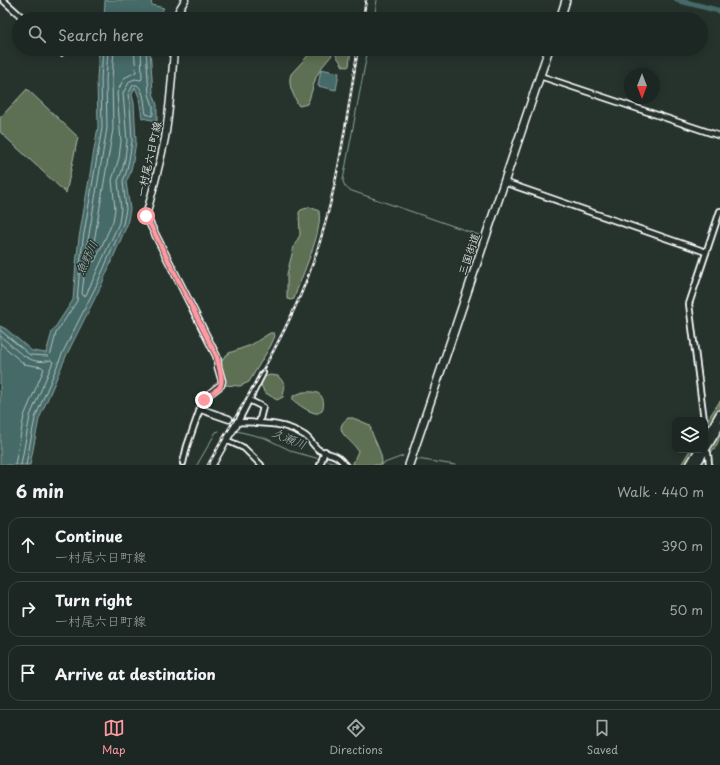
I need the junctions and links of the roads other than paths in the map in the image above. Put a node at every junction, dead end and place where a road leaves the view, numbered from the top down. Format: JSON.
{"nodes":[{"id":1,"x":3,"y":0,"type":"edge"},
{"id":2,"x":184,"y":0,"type":"edge"},
{"id":3,"x":566,"y":0,"type":"edge"},
{"id":4,"x":16,"y":12,"type":"edge"},
{"id":5,"x":179,"y":12,"type":"edge"},
{"id":6,"x":562,"y":12,"type":"edge"},
{"id":7,"x":174,"y":56,"type":"edge"},
{"id":8,"x":547,"y":56,"type":"edge"},
{"id":9,"x":540,"y":76,"type":"junction"},
{"id":10,"x":720,"y":136,"type":"edge"},
{"id":11,"x":504,"y":182,"type":"junction"},
{"id":12,"x":720,"y":211,"type":"edge"},
{"id":13,"x":706,"y":252,"type":"junction"},
{"id":14,"x":263,"y":373,"type":"dead end"},
{"id":15,"x":249,"y":400,"type":"junction"},
{"id":16,"x":200,"y":409,"type":"junction"},
{"id":17,"x":720,"y":414,"type":"edge"},
{"id":18,"x":704,"y":417,"type":"edge"},
{"id":19,"x":229,"y":419,"type":"dead end"},
{"id":20,"x":237,"y":422,"type":"junction"},
{"id":21,"x":258,"y":423,"type":"junction"},
{"id":22,"x":720,"y":424,"type":"edge"},
{"id":23,"x":708,"y":435,"type":"edge"},
{"id":24,"x":226,"y":440,"type":"junction"},
{"id":25,"x":325,"y":451,"type":"junction"},
{"id":26,"x":697,"y":453,"type":"edge"},
{"id":27,"x":708,"y":453,"type":"dead end"},
{"id":28,"x":322,"y":462,"type":"edge"},
{"id":29,"x":183,"y":463,"type":"dead end"},
{"id":30,"x":212,"y":465,"type":"edge"},
{"id":31,"x":261,"y":465,"type":"edge"},
{"id":32,"x":345,"y":465,"type":"edge"},
{"id":33,"x":409,"y":465,"type":"edge"},
{"id":34,"x":690,"y":465,"type":"edge"},
{"id":35,"x":696,"y":465,"type":"edge"},
{"id":36,"x":709,"y":465,"type":"edge"}],
"edges":[{"from":1,"to":4,"type":"street"},
{"from":2,"to":5,"type":"main road"},
{"from":3,"to":6,"type":"highway"},
{"from":7,"to":16,"type":"main road","name":"一村尾六日町線"},
{"from":8,"to":9,"type":"highway","name":"三国街道"},
{"from":9,"to":10,"type":"street"},
{"from":9,"to":11,"type":"highway","name":"三国街道"},
{"from":11,"to":13,"type":"street"},
{"from":11,"to":33,"type":"highway","name":"三国街道"},
{"from":12,"to":13,"type":"street"},
{"from":13,"to":18,"type":"street"},
{"from":14,"to":15,"type":"street"},
{"from":15,"to":20,"type":"street"},
{"from":15,"to":21,"type":"street"},
{"from":16,"to":19,"type":"main road"},
{"from":16,"to":29,"type":"street"},
{"from":17,"to":23,"type":"highway"},
{"from":20,"to":21,"type":"street"},
{"from":20,"to":24,"type":"main road"},
{"from":21,"to":25,"type":"street"},
{"from":22,"to":35,"type":"highway"},
{"from":24,"to":30,"type":"main road"},
{"from":24,"to":31,"type":"street"},
{"from":25,"to":28,"type":"street"},
{"from":25,"to":32,"type":"street"},
{"from":26,"to":34,"type":"highway"},
{"from":27,"to":36,"type":"street"}]}
